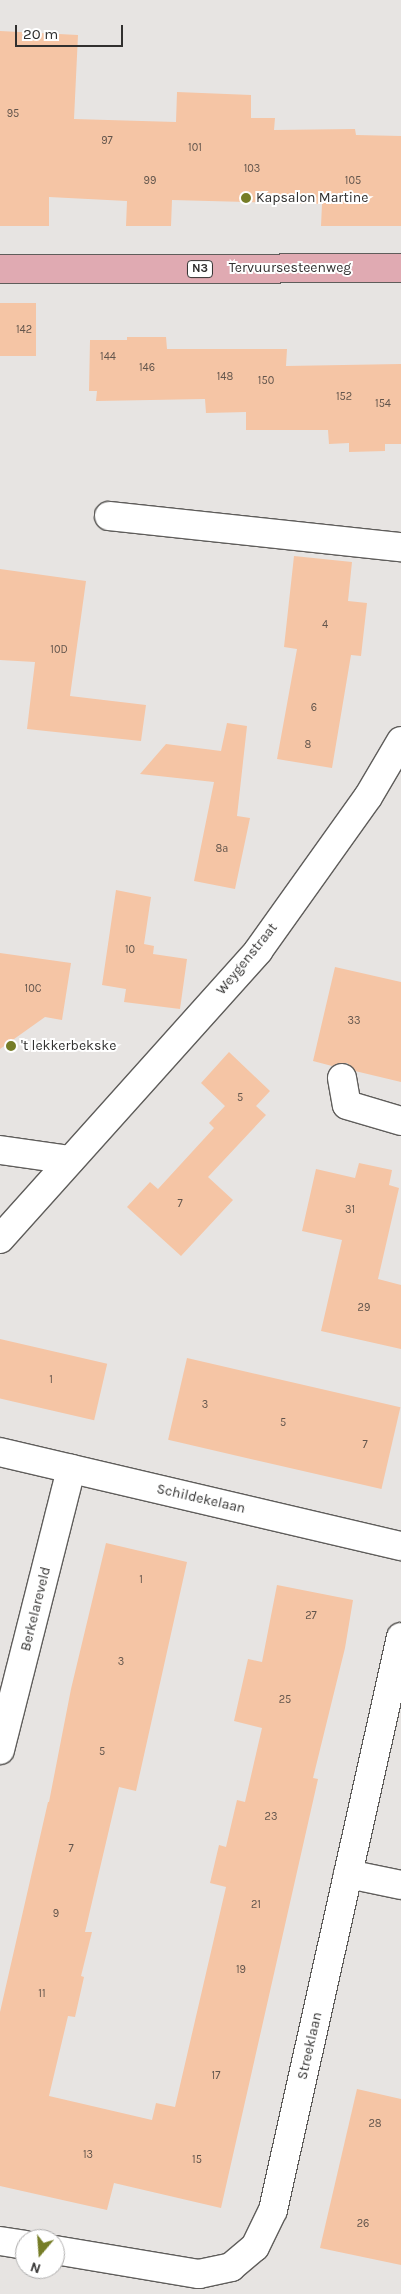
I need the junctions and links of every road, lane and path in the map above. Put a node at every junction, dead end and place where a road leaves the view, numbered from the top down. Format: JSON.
{"nodes":[{"id":1,"x":401,"y":268,"type":"edge"},
{"id":2,"x":0,"y":269,"type":"edge"},
{"id":3,"x":109,"y":516,"type":"dead end"},
{"id":4,"x":401,"y":547,"type":"edge"},
{"id":5,"x":401,"y":741,"type":"edge"},
{"id":6,"x":342,"y":1078,"type":"dead end"},
{"id":7,"x":401,"y":1121,"type":"edge"},
{"id":8,"x":0,"y":1150,"type":"edge"},
{"id":9,"x":70,"y":1160,"type":"junction"},
{"id":10,"x":0,"y":1239,"type":"edge"},
{"id":11,"x":0,"y":1452,"type":"edge"},
{"id":12,"x":71,"y":1469,"type":"junction"},
{"id":13,"x":401,"y":1546,"type":"edge"},
{"id":14,"x":401,"y":1637,"type":"edge"},
{"id":15,"x":0,"y":1750,"type":"edge"},
{"id":16,"x":348,"y":1874,"type":"junction"},
{"id":17,"x":401,"y":1885,"type":"edge"},
{"id":18,"x":0,"y":2241,"type":"edge"},
{"id":19,"x":15,"y":2244,"type":"edge"},
{"id":20,"x":65,"y":2252,"type":"edge"}],
"edges":[{"from":1,"to":2,"type":"main road","name":"Tervuursesteenweg","number":"N3"},
{"from":3,"to":4,"type":"street"},
{"from":5,"to":9,"type":"street","name":"Weygenstraat"},
{"from":6,"to":7,"type":"street"},
{"from":8,"to":9,"type":"street"},
{"from":9,"to":10,"type":"street","name":"Weygenstraat"},
{"from":11,"to":12,"type":"street","name":"Schildekelaan"},
{"from":12,"to":13,"type":"street","name":"Schildekelaan"},
{"from":12,"to":15,"type":"street","name":"Berkelareveld"},
{"from":14,"to":16,"type":"street","name":"Streeklaan"},
{"from":16,"to":17,"type":"street"},
{"from":16,"to":20,"type":"street","name":"Streeklaan"},
{"from":18,"to":19,"type":"street"}]}
